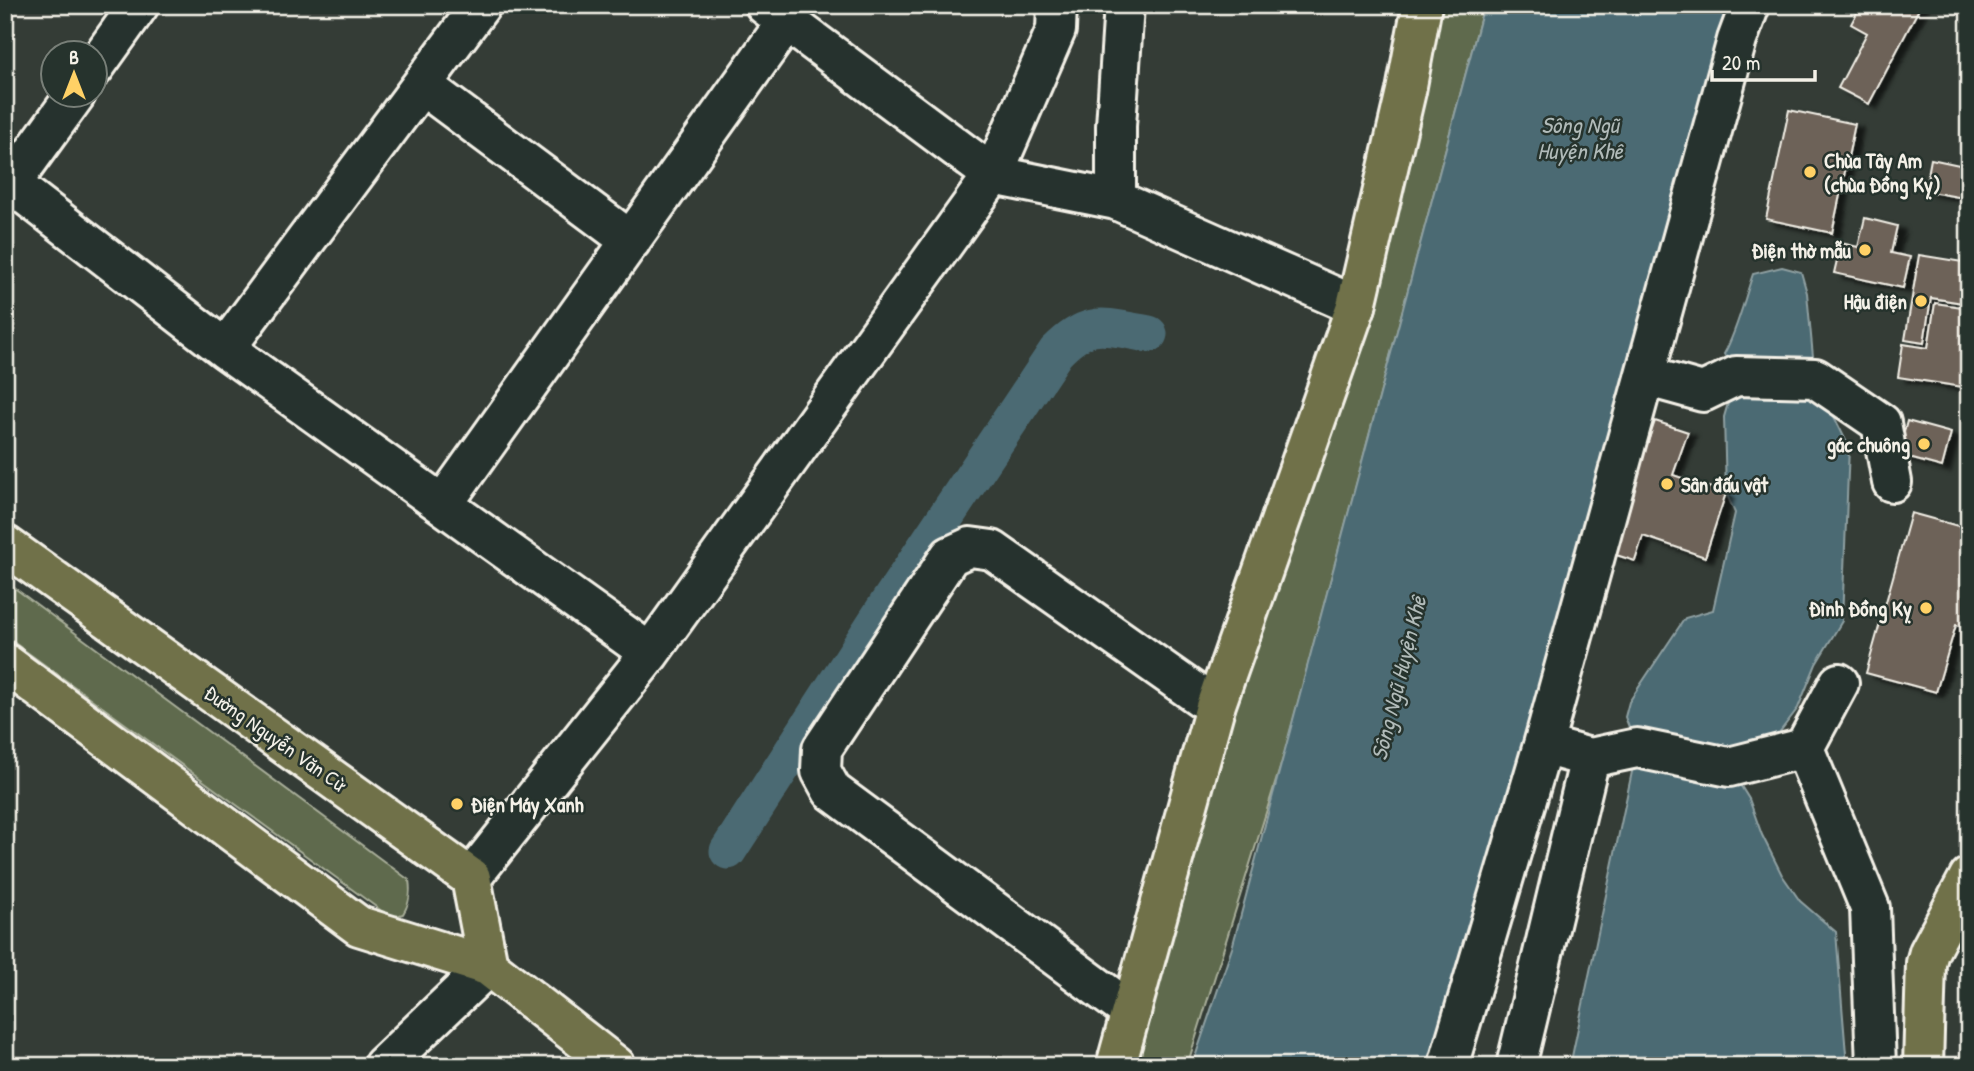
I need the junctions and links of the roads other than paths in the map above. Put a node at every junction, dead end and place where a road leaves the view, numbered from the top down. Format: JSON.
{"nodes":[{"id":1,"x":139,"y":5,"type":"edge"},
{"id":2,"x":481,"y":5,"type":"edge"},
{"id":3,"x":1057,"y":5,"type":"edge"},
{"id":4,"x":1124,"y":5,"type":"edge"},
{"id":5,"x":1422,"y":5,"type":"edge"},
{"id":6,"x":1750,"y":5,"type":"edge"},
{"id":7,"x":776,"y":13,"type":"edge"},
{"id":8,"x":108,"y":48,"type":"edge"},
{"id":9,"x":422,"y":85,"type":"junction"},
{"id":10,"x":66,"y":108,"type":"edge"},
{"id":11,"x":993,"y":175,"type":"junction"},
{"id":12,"x":8,"y":185,"type":"edge"},
{"id":13,"x":1116,"y":200,"type":"junction"},
{"id":14,"x":631,"y":241,"type":"junction"},
{"id":15,"x":1356,"y":306,"type":"junction"},
{"id":16,"x":225,"y":349,"type":"junction"},
{"id":17,"x":1645,"y":376,"type":"junction"},
{"id":18,"x":1892,"y":482,"type":"dead end"},
{"id":19,"x":443,"y":504,"type":"junction"},
{"id":20,"x":5,"y":545,"type":"edge"},
{"id":21,"x":650,"y":653,"type":"junction"},
{"id":22,"x":5,"y":663,"type":"edge"},
{"id":23,"x":1839,"y":683,"type":"dead end"},
{"id":24,"x":1215,"y":707,"type":"junction"},
{"id":25,"x":1543,"y":745,"type":"junction"},
{"id":26,"x":1804,"y":748,"type":"junction"},
{"id":27,"x":1590,"y":758,"type":"junction"},
{"id":28,"x":1969,"y":877,"type":"edge"},
{"id":29,"x":471,"y":878,"type":"junction"},
{"id":30,"x":488,"y":966,"type":"junction"},
{"id":31,"x":1131,"y":1012,"type":"junction"},
{"id":32,"x":383,"y":1066,"type":"edge"},
{"id":33,"x":616,"y":1066,"type":"edge"},
{"id":34,"x":1115,"y":1066,"type":"edge"},
{"id":35,"x":1448,"y":1066,"type":"edge"},
{"id":36,"x":1516,"y":1066,"type":"edge"},
{"id":37,"x":1876,"y":1066,"type":"edge"},
{"id":38,"x":1923,"y":1066,"type":"edge"}],
"edges":[{"from":1,"to":8,"type":"street"},
{"from":2,"to":9,"type":"street"},
{"from":3,"to":11,"type":"street"},
{"from":4,"to":13,"type":"street"},
{"from":5,"to":15,"type":"main road"},
{"from":6,"to":17,"type":"street"},
{"from":7,"to":11,"type":"street"},
{"from":7,"to":14,"type":"street"},
{"from":9,"to":14,"type":"street"},
{"from":9,"to":16,"type":"street"},
{"from":10,"to":12,"type":"street"},
{"from":11,"to":13,"type":"street"},
{"from":11,"to":21,"type":"street"},
{"from":12,"to":16,"type":"street"},
{"from":13,"to":15,"type":"street"},
{"from":14,"to":19,"type":"street"},
{"from":15,"to":24,"type":"main road"},
{"from":16,"to":19,"type":"street"},
{"from":17,"to":18,"type":"street"},
{"from":17,"to":25,"type":"street"},
{"from":19,"to":21,"type":"street"},
{"from":20,"to":29,"type":"main road","name":"Đường Nguyễn Văn Cừ"},
{"from":21,"to":29,"type":"street"},
{"from":22,"to":30,"type":"main road"},
{"from":23,"to":26,"type":"street"},
{"from":24,"to":31,"type":"main road"},
{"from":24,"to":31,"type":"street"},
{"from":25,"to":27,"type":"street"},
{"from":25,"to":35,"type":"street"},
{"from":26,"to":27,"type":"street"},
{"from":26,"to":37,"type":"street"},
{"from":27,"to":36,"type":"street"},
{"from":28,"to":38,"type":"main road"},
{"from":29,"to":30,"type":"main road"},
{"from":30,"to":32,"type":"street"},
{"from":30,"to":33,"type":"main road"},
{"from":31,"to":34,"type":"main road"}]}
